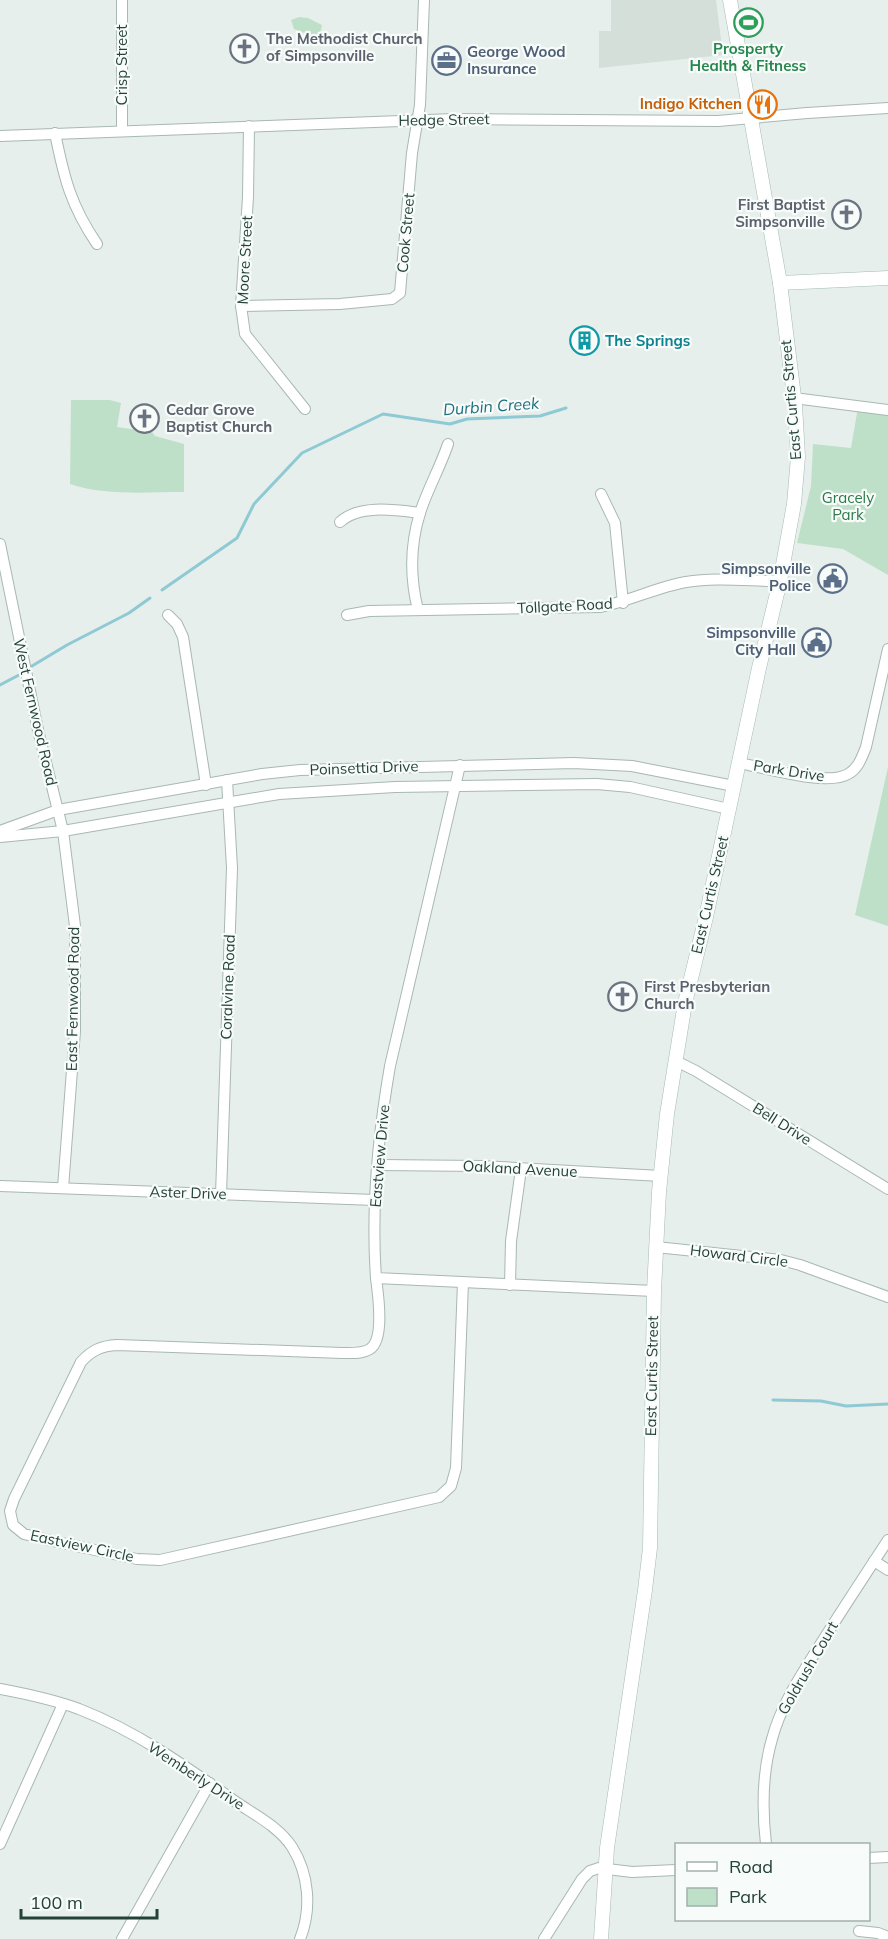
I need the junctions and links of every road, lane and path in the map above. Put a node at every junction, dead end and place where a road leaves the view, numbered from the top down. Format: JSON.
{"nodes":[{"id":1,"x":122,"y":0,"type":"edge"},
{"id":2,"x":424,"y":0,"type":"edge"},
{"id":3,"x":730,"y":0,"type":"edge"},
{"id":4,"x":888,"y":108,"type":"edge"},
{"id":5,"x":751,"y":119,"type":"junction"},
{"id":6,"x":417,"y":120,"type":"junction"},
{"id":7,"x":249,"y":126,"type":"junction"},
{"id":8,"x":122,"y":131,"type":"junction"},
{"id":9,"x":55,"y":133,"type":"junction"},
{"id":10,"x":0,"y":136,"type":"edge"},
{"id":11,"x":97,"y":244,"type":"dead end"},
{"id":12,"x":888,"y":278,"type":"edge"},
{"id":13,"x":780,"y":283,"type":"junction"},
{"id":14,"x":241,"y":306,"type":"junction"},
{"id":15,"x":794,"y":398,"type":"junction"},
{"id":16,"x":305,"y":410,"type":"dead end"},
{"id":17,"x":888,"y":410,"type":"edge"},
{"id":18,"x":448,"y":444,"type":"dead end"},
{"id":19,"x":601,"y":494,"type":"dead end"},
{"id":20,"x":420,"y":513,"type":"junction"},
{"id":21,"x":340,"y":522,"type":"dead end"},
{"id":22,"x":0,"y":544,"type":"edge"},
{"id":23,"x":780,"y":581,"type":"junction"},
{"id":24,"x":623,"y":603,"type":"junction"},
{"id":25,"x":418,"y":610,"type":"junction"},
{"id":26,"x":168,"y":615,"type":"dead end"},
{"id":27,"x":347,"y":615,"type":"dead end"},
{"id":28,"x":888,"y":649,"type":"edge"},
{"id":29,"x":739,"y":763,"type":"junction"},
{"id":30,"x":460,"y":765,"type":"junction"},
{"id":31,"x":227,"y":780,"type":"junction"},
{"id":32,"x":206,"y":784,"type":"junction"},
{"id":33,"x":455,"y":786,"type":"junction"},
{"id":34,"x":734,"y":786,"type":"junction"},
{"id":35,"x":229,"y":802,"type":"junction"},
{"id":36,"x":729,"y":809,"type":"junction"},
{"id":37,"x":58,"y":810,"type":"junction"},
{"id":38,"x":0,"y":831,"type":"edge"},
{"id":39,"x":63,"y":831,"type":"junction"},
{"id":40,"x":0,"y":837,"type":"edge"},
{"id":41,"x":675,"y":1061,"type":"junction"},
{"id":42,"x":378,"y":1165,"type":"junction"},
{"id":43,"x":521,"y":1168,"type":"junction"},
{"id":44,"x":661,"y":1176,"type":"junction"},
{"id":45,"x":0,"y":1186,"type":"edge"},
{"id":46,"x":63,"y":1188,"type":"junction"},
{"id":47,"x":888,"y":1189,"type":"edge"},
{"id":48,"x":221,"y":1195,"type":"junction"},
{"id":49,"x":375,"y":1200,"type":"junction"},
{"id":50,"x":656,"y":1247,"type":"junction"},
{"id":51,"x":376,"y":1278,"type":"junction"},
{"id":52,"x":463,"y":1282,"type":"junction"},
{"id":53,"x":510,"y":1285,"type":"junction"},
{"id":54,"x":654,"y":1291,"type":"junction"},
{"id":55,"x":888,"y":1297,"type":"edge"},
{"id":56,"x":888,"y":1540,"type":"edge"},
{"id":57,"x":874,"y":1561,"type":"junction"},
{"id":58,"x":888,"y":1570,"type":"edge"},
{"id":59,"x":0,"y":1689,"type":"edge"},
{"id":60,"x":63,"y":1704,"type":"junction"},
{"id":61,"x":210,"y":1783,"type":"junction"},
{"id":62,"x":766,"y":1843,"type":"edge"},
{"id":63,"x":0,"y":1844,"type":"edge"},
{"id":64,"x":888,"y":1857,"type":"edge"},
{"id":65,"x":870,"y":1858,"type":"edge"},
{"id":66,"x":606,"y":1868,"type":"junction"},
{"id":67,"x":675,"y":1870,"type":"edge"},
{"id":68,"x":859,"y":1931,"type":"dead end"},
{"id":69,"x":888,"y":1937,"type":"edge"},
{"id":70,"x":122,"y":1939,"type":"edge"},
{"id":71,"x":300,"y":1939,"type":"edge"},
{"id":72,"x":544,"y":1939,"type":"edge"},
{"id":73,"x":601,"y":1939,"type":"edge"}],
"edges":[{"from":1,"to":8,"type":"street","name":"Crisp Street"},
{"from":2,"to":6,"type":"street"},
{"from":3,"to":5,"type":"main road","name":"East Curtis Street"},
{"from":4,"to":5,"type":"street","name":"Hedge Street"},
{"from":5,"to":6,"type":"street","name":"Hedge Street"},
{"from":5,"to":13,"type":"main road","name":"East Curtis Street"},
{"from":6,"to":7,"type":"street","name":"Hedge Street"},
{"from":6,"to":14,"type":"street","name":"Cook Street"},
{"from":7,"to":8,"type":"street","name":"Hedge Street"},
{"from":7,"to":14,"type":"street","name":"Moore Street"},
{"from":8,"to":9,"type":"street","name":"Hedge Street"},
{"from":9,"to":10,"type":"street","name":"Hedge Street"},
{"from":9,"to":11,"type":"street"},
{"from":12,"to":13,"type":"main road"},
{"from":13,"to":15,"type":"main road","name":"East Curtis Street"},
{"from":14,"to":16,"type":"street","name":"Moore Street"},
{"from":15,"to":17,"type":"street"},
{"from":15,"to":23,"type":"main road","name":"East Curtis Street"},
{"from":18,"to":20,"type":"street"},
{"from":19,"to":24,"type":"street"},
{"from":20,"to":21,"type":"street"},
{"from":20,"to":25,"type":"street"},
{"from":22,"to":37,"type":"street","name":"West Fernwood Road"},
{"from":23,"to":24,"type":"street","name":"Tollgate Road"},
{"from":23,"to":29,"type":"main road","name":"East Curtis Street"},
{"from":24,"to":25,"type":"street","name":"Tollgate Road"},
{"from":25,"to":27,"type":"street","name":"Tollgate Road"},
{"from":26,"to":32,"type":"street"},
{"from":28,"to":29,"type":"street","name":"Park Drive"},
{"from":29,"to":34,"type":"main road","name":"East Curtis Street"},
{"from":30,"to":31,"type":"street","name":"Poinsettia Drive"},
{"from":30,"to":33,"type":"street","name":"Eastview Drive"},
{"from":30,"to":34,"type":"street","name":"Poinsettia Drive"},
{"from":31,"to":32,"type":"street","name":"Poinsettia Drive"},
{"from":31,"to":35,"type":"street","name":"Coralvine Road"},
{"from":32,"to":37,"type":"street","name":"Poinsettia Drive"},
{"from":33,"to":35,"type":"street","name":"Poinsettia Drive"},
{"from":33,"to":36,"type":"street","name":"Poinsettia Drive"},
{"from":33,"to":42,"type":"street","name":"Eastview Drive"},
{"from":34,"to":36,"type":"main road","name":"East Curtis Street"},
{"from":35,"to":39,"type":"street","name":"Poinsettia Drive"},
{"from":35,"to":48,"type":"street","name":"Coralvine Road"},
{"from":36,"to":41,"type":"main road","name":"East Curtis Street"},
{"from":37,"to":38,"type":"street","name":"Poinsettia Drive"},
{"from":37,"to":39,"type":"street","name":"East Fernwood Road"},
{"from":39,"to":40,"type":"street","name":"Poinsettia Drive"},
{"from":39,"to":46,"type":"street","name":"East Fernwood Road"},
{"from":41,"to":44,"type":"main road","name":"East Curtis Street"},
{"from":41,"to":47,"type":"street","name":"Bell Drive"},
{"from":42,"to":43,"type":"street","name":"Oakland Avenue"},
{"from":42,"to":49,"type":"street","name":"Eastview Drive"},
{"from":43,"to":44,"type":"street","name":"Oakland Avenue"},
{"from":43,"to":53,"type":"street"},
{"from":44,"to":50,"type":"main road","name":"East Curtis Street"},
{"from":45,"to":46,"type":"street","name":"Aster Drive"},
{"from":46,"to":48,"type":"street","name":"Aster Drive"},
{"from":48,"to":49,"type":"street","name":"Aster Drive"},
{"from":49,"to":51,"type":"street","name":"Eastview Drive"},
{"from":50,"to":54,"type":"main road","name":"East Curtis Street"},
{"from":50,"to":55,"type":"street","name":"Howard Circle"},
{"from":51,"to":52,"type":"street"},
{"from":51,"to":52,"type":"street","name":"Eastview Circle"},
{"from":52,"to":53,"type":"street"},
{"from":53,"to":54,"type":"street"},
{"from":54,"to":66,"type":"main road","name":"East Curtis Street"},
{"from":56,"to":57,"type":"street","name":"Goldrush Court"},
{"from":57,"to":58,"type":"street"},
{"from":57,"to":62,"type":"street","name":"Goldrush Court"},
{"from":59,"to":60,"type":"street","name":"Wemberly Drive"},
{"from":60,"to":61,"type":"street","name":"Wemberly Drive"},
{"from":60,"to":63,"type":"street"},
{"from":61,"to":70,"type":"street"},
{"from":61,"to":71,"type":"street","name":"Wemberly Drive"},
{"from":64,"to":65,"type":"street"},
{"from":66,"to":67,"type":"street"},
{"from":66,"to":72,"type":"street"},
{"from":66,"to":73,"type":"main road","name":"East Curtis Street"},
{"from":68,"to":69,"type":"street"}]}
